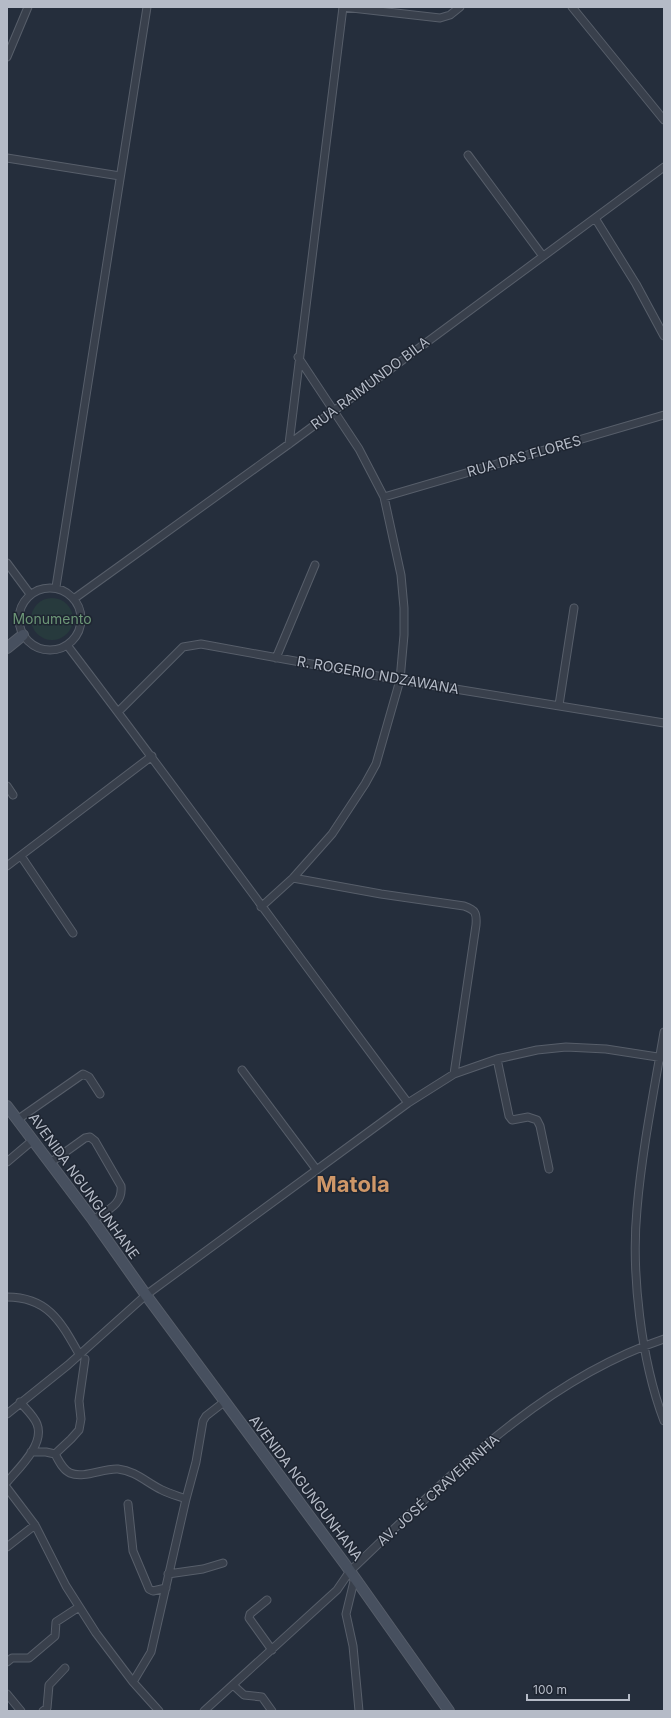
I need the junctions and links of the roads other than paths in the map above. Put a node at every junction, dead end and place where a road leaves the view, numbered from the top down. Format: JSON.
{"nodes":[{"id":1,"x":28,"y":7,"type":"edge"},
{"id":2,"x":146,"y":7,"type":"edge"},
{"id":3,"x":342,"y":7,"type":"edge"},
{"id":4,"x":460,"y":7,"type":"edge"},
{"id":5,"x":572,"y":7,"type":"edge"},
{"id":6,"x":10,"y":42,"type":"edge"},
{"id":7,"x":7,"y":57,"type":"edge"},
{"id":8,"x":664,"y":120,"type":"edge"},
{"id":9,"x":468,"y":155,"type":"dead end"},
{"id":10,"x":7,"y":158,"type":"edge"},
{"id":11,"x":664,"y":167,"type":"edge"},
{"id":12,"x":120,"y":176,"type":"junction"},
{"id":13,"x":595,"y":218,"type":"junction"},
{"id":14,"x":542,"y":256,"type":"junction"},
{"id":15,"x":664,"y":336,"type":"edge"},
{"id":16,"x":298,"y":357,"type":"junction"},
{"id":17,"x":334,"y":410,"type":"junction"},
{"id":18,"x":664,"y":415,"type":"edge"},
{"id":19,"x":289,"y":444,"type":"junction"},
{"id":20,"x":384,"y":497,"type":"junction"},
{"id":21,"x":7,"y":563,"type":"edge"},
{"id":22,"x":315,"y":565,"type":"dead end"},
{"id":23,"x":56,"y":588,"type":"junction"},
{"id":24,"x":30,"y":594,"type":"junction"},
{"id":25,"x":75,"y":598,"type":"junction"},
{"id":26,"x":574,"y":608,"type":"dead end"},
{"id":27,"x":24,"y":635,"type":"junction"},
{"id":28,"x":67,"y":645,"type":"junction"},
{"id":29,"x":7,"y":648,"type":"edge"},
{"id":30,"x":276,"y":658,"type":"junction"},
{"id":31,"x":400,"y":680,"type":"junction"},
{"id":32,"x":559,"y":705,"type":"junction"},
{"id":33,"x":118,"y":712,"type":"junction"},
{"id":34,"x":664,"y":723,"type":"edge"},
{"id":35,"x":152,"y":756,"type":"junction"},
{"id":36,"x":7,"y":786,"type":"edge"},
{"id":37,"x":14,"y":794,"type":"dead end"},
{"id":38,"x":21,"y":856,"type":"junction"},
{"id":39,"x":7,"y":866,"type":"edge"},
{"id":40,"x":293,"y":878,"type":"junction"},
{"id":41,"x":261,"y":907,"type":"junction"},
{"id":42,"x":73,"y":932,"type":"dead end"},
{"id":43,"x":664,"y":1032,"type":"edge"},
{"id":44,"x":662,"y":1057,"type":"edge"},
{"id":45,"x":497,"y":1059,"type":"junction"},
{"id":46,"x":242,"y":1070,"type":"dead end"},
{"id":47,"x":454,"y":1074,"type":"junction"},
{"id":48,"x":100,"y":1094,"type":"dead end"},
{"id":49,"x":408,"y":1103,"type":"junction"},
{"id":50,"x":7,"y":1106,"type":"edge"},
{"id":51,"x":17,"y":1120,"type":"junction"},
{"id":52,"x":33,"y":1140,"type":"junction"},
{"id":53,"x":7,"y":1162,"type":"edge"},
{"id":54,"x":50,"y":1163,"type":"junction"},
{"id":55,"x":316,"y":1169,"type":"junction"},
{"id":56,"x":549,"y":1169,"type":"dead end"},
{"id":57,"x":93,"y":1220,"type":"junction"},
{"id":58,"x":138,"y":1284,"type":"joint"},
{"id":59,"x":146,"y":1295,"type":"junction"},
{"id":60,"x":7,"y":1297,"type":"edge"},
{"id":61,"x":664,"y":1339,"type":"edge"},
{"id":62,"x":644,"y":1346,"type":"junction"},
{"id":63,"x":82,"y":1357,"type":"junction"},
{"id":64,"x":20,"y":1402,"type":"junction"},
{"id":65,"x":224,"y":1402,"type":"junction"},
{"id":66,"x":7,"y":1414,"type":"edge"},
{"id":67,"x":664,"y":1421,"type":"edge"},
{"id":68,"x":31,"y":1452,"type":"junction"},
{"id":69,"x":55,"y":1454,"type":"junction"},
{"id":70,"x":7,"y":1482,"type":"edge"},
{"id":71,"x":7,"y":1488,"type":"edge"},
{"id":72,"x":186,"y":1499,"type":"junction"},
{"id":73,"x":128,"y":1504,"type":"dead end"},
{"id":74,"x":35,"y":1525,"type":"junction"},
{"id":75,"x":7,"y":1547,"type":"edge"},
{"id":76,"x":223,"y":1563,"type":"dead end"},
{"id":77,"x":168,"y":1574,"type":"junction"},
{"id":78,"x":352,"y":1574,"type":"junction"},
{"id":79,"x":166,"y":1588,"type":"junction"},
{"id":80,"x":266,"y":1600,"type":"dead end"},
{"id":81,"x":79,"y":1607,"type":"junction"},
{"id":82,"x":272,"y":1650,"type":"junction"},
{"id":83,"x":7,"y":1662,"type":"edge"},
{"id":84,"x":65,"y":1668,"type":"dead end"},
{"id":85,"x":133,"y":1682,"type":"junction"},
{"id":86,"x":233,"y":1685,"type":"junction"},
{"id":87,"x":7,"y":1694,"type":"edge"},
{"id":88,"x":21,"y":1711,"type":"edge"},
{"id":89,"x":43,"y":1711,"type":"edge"},
{"id":90,"x":159,"y":1711,"type":"edge"},
{"id":91,"x":204,"y":1711,"type":"edge"},
{"id":92,"x":272,"y":1711,"type":"edge"},
{"id":93,"x":359,"y":1711,"type":"edge"},
{"id":94,"x":449,"y":1711,"type":"edge"}],
"edges":[{"from":1,"to":6,"type":"street"},
{"from":2,"to":12,"type":"street"},
{"from":3,"to":4,"type":"street"},
{"from":3,"to":16,"type":"street"},
{"from":5,"to":8,"type":"street"},
{"from":6,"to":7,"type":"street"},
{"from":9,"to":14,"type":"street"},
{"from":10,"to":12,"type":"street"},
{"from":11,"to":13,"type":"street","name":"RUA RAIMUNDO BILA"},
{"from":12,"to":23,"type":"street"},
{"from":13,"to":14,"type":"street","name":"RUA RAIMUNDO BILA"},
{"from":13,"to":15,"type":"street"},
{"from":14,"to":17,"type":"street","name":"RUA RAIMUNDO BILA"},
{"from":16,"to":17,"type":"street"},
{"from":16,"to":19,"type":"street"},
{"from":17,"to":19,"type":"street","name":"RUA RAIMUNDO BILA"},
{"from":17,"to":20,"type":"street"},
{"from":18,"to":20,"type":"street","name":"RUA DAS FLORES"},
{"from":19,"to":25,"type":"street","name":"RUA RAIMUNDO BILA"},
{"from":20,"to":31,"type":"street"},
{"from":21,"to":24,"type":"street"},
{"from":22,"to":30,"type":"street"},
{"from":23,"to":24,"type":"street"},
{"from":23,"to":25,"type":"street"},
{"from":24,"to":27,"type":"street"},
{"from":25,"to":28,"type":"street"},
{"from":26,"to":32,"type":"street"},
{"from":27,"to":28,"type":"street"},
{"from":27,"to":29,"type":"street"},
{"from":28,"to":33,"type":"street"},
{"from":30,"to":31,"type":"street","name":"R. ROGERIO NDZAWANA"},
{"from":30,"to":33,"type":"street","name":"R. ROGERIO NDZAWANA"},
{"from":31,"to":32,"type":"street","name":"R. ROGERIO NDZAWANA"},
{"from":31,"to":40,"type":"street"},
{"from":32,"to":34,"type":"street","name":"R. ROGERIO NDZAWANA"},
{"from":33,"to":35,"type":"street"},
{"from":35,"to":38,"type":"street"},
{"from":35,"to":41,"type":"street"},
{"from":36,"to":37,"type":"street"},
{"from":38,"to":39,"type":"street"},
{"from":38,"to":42,"type":"street"},
{"from":40,"to":41,"type":"street"},
{"from":40,"to":47,"type":"street"},
{"from":41,"to":49,"type":"street"},
{"from":43,"to":44,"type":"street"},
{"from":44,"to":45,"type":"street"},
{"from":44,"to":62,"type":"street"},
{"from":45,"to":47,"type":"street"},
{"from":45,"to":56,"type":"street"},
{"from":46,"to":55,"type":"street"},
{"from":47,"to":49,"type":"street"},
{"from":48,"to":51,"type":"street"},
{"from":49,"to":55,"type":"street"},
{"from":50,"to":51,"type":"street","name":"AVENIDA NGUNGUNHANE"},
{"from":51,"to":52,"type":"street","name":"AVENIDA NGUNGUNHANE"},
{"from":52,"to":53,"type":"street"},
{"from":52,"to":54,"type":"street","name":"AVENIDA NGUNGUNHANE"},
{"from":54,"to":57,"type":"street","name":"AVENIDA NGUNGUNHANE"},
{"from":54,"to":57,"type":"street"},
{"from":55,"to":59,"type":"street"},
{"from":57,"to":58,"type":"street","name":"AVENIDA NGUNGUNHANE"},
{"from":58,"to":59,"type":"street","name":"AVENIDA NGUNGUNHANA"},
{"from":59,"to":63,"type":"street"},
{"from":59,"to":65,"type":"street","name":"AVENIDA NGUNGUNHANA"},
{"from":60,"to":63,"type":"street"},
{"from":61,"to":62,"type":"street","name":"AV. JOSÉ CRAVEIRINHA"},
{"from":62,"to":67,"type":"street"},
{"from":62,"to":78,"type":"street","name":"AV. JOSÉ CRAVEIRINHA"},
{"from":63,"to":64,"type":"street"},
{"from":63,"to":69,"type":"street"},
{"from":64,"to":66,"type":"street"},
{"from":64,"to":68,"type":"street"},
{"from":65,"to":72,"type":"street"},
{"from":65,"to":78,"type":"street","name":"AVENIDA NGUNGUNHANA"},
{"from":68,"to":69,"type":"street"},
{"from":68,"to":70,"type":"street"},
{"from":69,"to":72,"type":"street"},
{"from":71,"to":74,"type":"street"},
{"from":72,"to":77,"type":"street"},
{"from":73,"to":79,"type":"street"},
{"from":74,"to":75,"type":"street"},
{"from":74,"to":81,"type":"street"},
{"from":76,"to":77,"type":"street"},
{"from":77,"to":79,"type":"street"},
{"from":78,"to":82,"type":"street","name":"AV. JOSÉ CRAVEIRINHA"},
{"from":78,"to":93,"type":"street"},
{"from":78,"to":94,"type":"street","name":"AVENIDA NGUNGUNHANA"},
{"from":79,"to":85,"type":"street"},
{"from":80,"to":82,"type":"street"},
{"from":81,"to":83,"type":"street"},
{"from":81,"to":85,"type":"street"},
{"from":82,"to":86,"type":"street","name":"AV. JOSÉ CRAVEIRINHA"},
{"from":84,"to":89,"type":"street"},
{"from":85,"to":90,"type":"street"},
{"from":86,"to":91,"type":"street","name":"AV. JOSÉ CRAVEIRINHA"},
{"from":86,"to":92,"type":"street"},
{"from":87,"to":88,"type":"street"}]}
